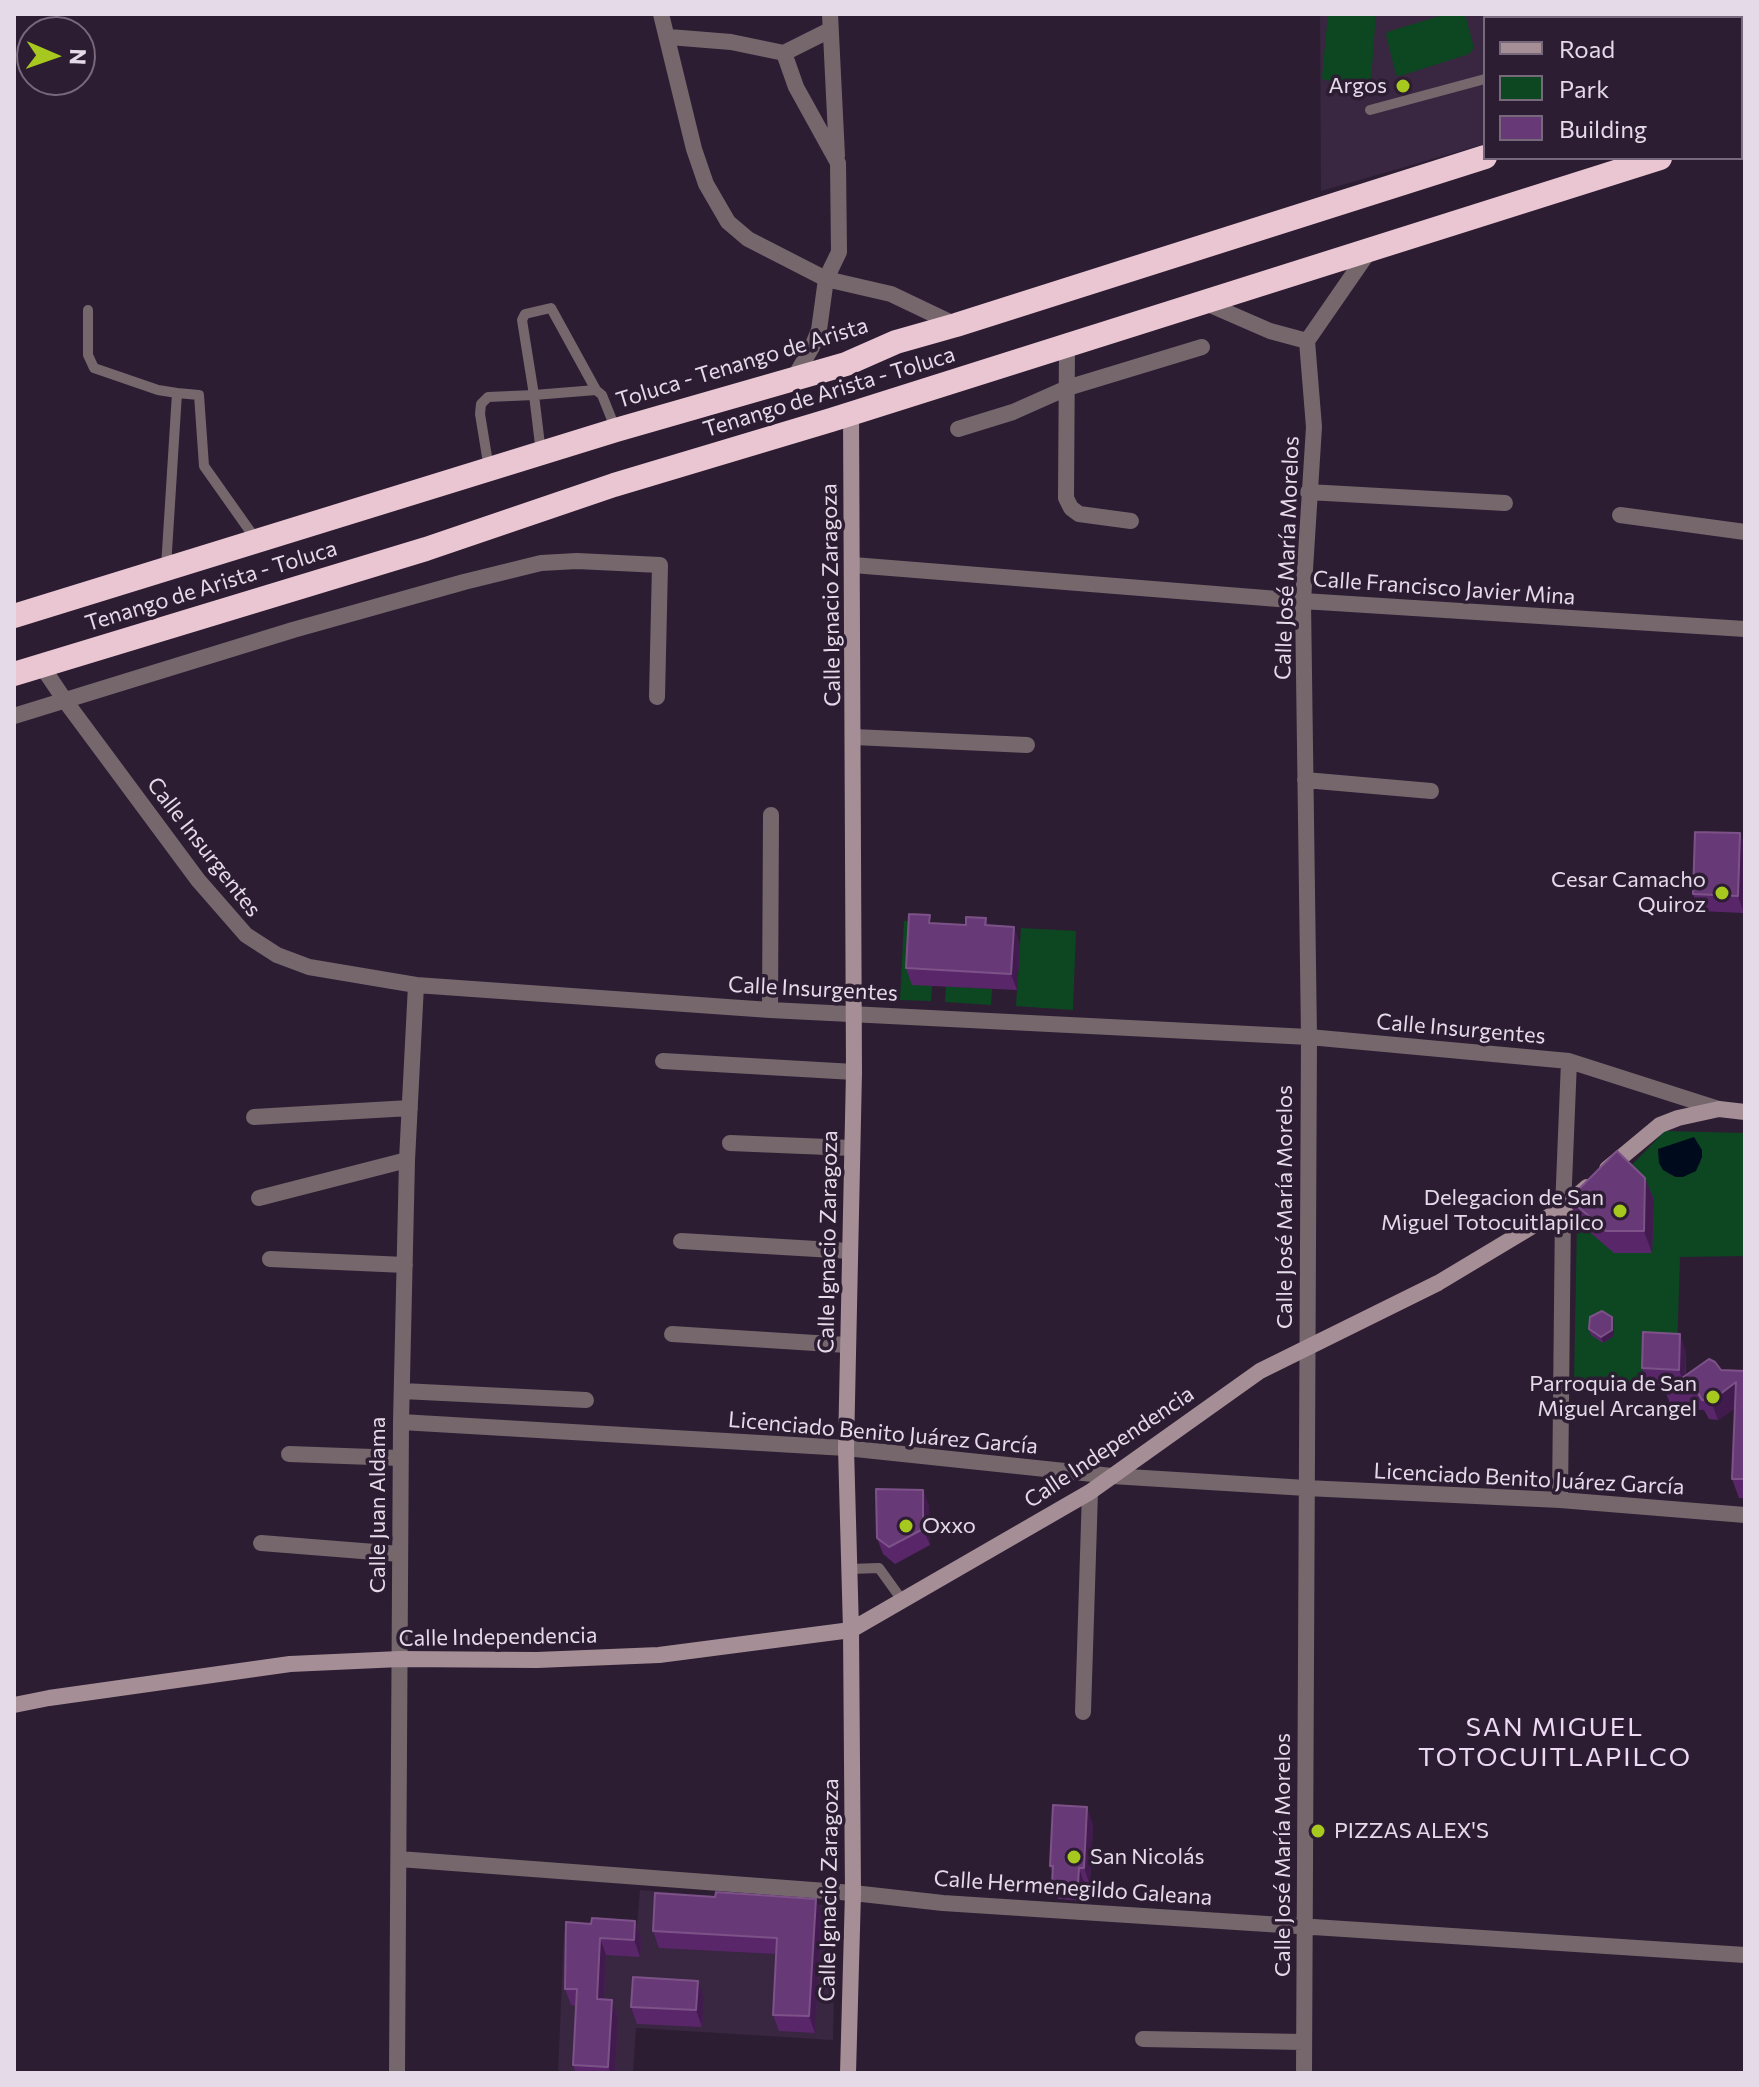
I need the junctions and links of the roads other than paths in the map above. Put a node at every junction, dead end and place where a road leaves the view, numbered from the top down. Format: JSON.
{"nodes":[{"id":1,"x":661,"y":14,"type":"edge"},
{"id":2,"x":830,"y":22,"type":"edge"},
{"id":3,"x":669,"y":37,"type":"junction"},
{"id":4,"x":784,"y":53,"type":"junction"},
{"id":5,"x":1483,"y":80,"type":"edge"},
{"id":6,"x":1370,"y":110,"type":"dead end"},
{"id":7,"x":1483,"y":158,"type":"edge"},
{"id":8,"x":1654,"y":160,"type":"edge"},
{"id":9,"x":838,"y":163,"type":"junction"},
{"id":10,"x":1372,"y":247,"type":"junction"},
{"id":11,"x":826,"y":279,"type":"junction"},
{"id":12,"x":1201,"y":301,"type":"junction"},
{"id":13,"x":88,"y":310,"type":"dead end"},
{"id":14,"x":956,"y":325,"type":"junction"},
{"id":15,"x":1307,"y":341,"type":"junction"},
{"id":16,"x":1067,"y":345,"type":"junction"},
{"id":17,"x":1202,"y":347,"type":"dead end"},
{"id":18,"x":794,"y":378,"type":"junction"},
{"id":19,"x":1067,"y":388,"type":"junction"},
{"id":20,"x":596,"y":390,"type":"junction"},
{"id":21,"x":177,"y":393,"type":"junction"},
{"id":22,"x":534,"y":395,"type":"junction"},
{"id":23,"x":851,"y":412,"type":"junction"},
{"id":24,"x":958,"y":429,"type":"dead end"},
{"id":25,"x":616,"y":430,"type":"junction"},
{"id":26,"x":541,"y":454,"type":"junction"},
{"id":27,"x":489,"y":471,"type":"junction"},
{"id":28,"x":1308,"y":492,"type":"junction"},
{"id":29,"x":1505,"y":503,"type":"dead end"},
{"id":30,"x":1620,"y":515,"type":"dead end"},
{"id":31,"x":1131,"y":521,"type":"dead end"},
{"id":32,"x":1745,"y":532,"type":"edge"},
{"id":33,"x":257,"y":541,"type":"junction"},
{"id":34,"x":853,"y":565,"type":"junction"},
{"id":35,"x":166,"y":569,"type":"junction"},
{"id":36,"x":1303,"y":601,"type":"junction"},
{"id":37,"x":14,"y":616,"type":"edge"},
{"id":38,"x":1745,"y":629,"type":"edge"},
{"id":39,"x":41,"y":665,"type":"junction"},
{"id":40,"x":14,"y":674,"type":"edge"},
{"id":41,"x":657,"y":697,"type":"dead end"},
{"id":42,"x":66,"y":702,"type":"junction"},
{"id":43,"x":14,"y":716,"type":"edge"},
{"id":44,"x":854,"y":737,"type":"junction"},
{"id":45,"x":1027,"y":745,"type":"dead end"},
{"id":46,"x":1305,"y":780,"type":"junction"},
{"id":47,"x":1431,"y":791,"type":"dead end"},
{"id":48,"x":771,"y":815,"type":"dead end"},
{"id":49,"x":416,"y":985,"type":"junction"},
{"id":50,"x":770,"y":1010,"type":"junction"},
{"id":51,"x":854,"y":1013,"type":"junction"},
{"id":52,"x":1309,"y":1037,"type":"junction"},
{"id":53,"x":663,"y":1061,"type":"dead end"},
{"id":54,"x":1569,"y":1061,"type":"junction"},
{"id":55,"x":854,"y":1072,"type":"junction"},
{"id":56,"x":410,"y":1108,"type":"junction"},
{"id":57,"x":1719,"y":1109,"type":"junction"},
{"id":58,"x":1745,"y":1112,"type":"edge"},
{"id":59,"x":254,"y":1117,"type":"dead end"},
{"id":60,"x":730,"y":1143,"type":"dead end"},
{"id":61,"x":852,"y":1148,"type":"junction"},
{"id":62,"x":407,"y":1160,"type":"junction"},
{"id":63,"x":259,"y":1198,"type":"dead end"},
{"id":64,"x":1563,"y":1208,"type":"junction"},
{"id":65,"x":681,"y":1241,"type":"dead end"},
{"id":66,"x":850,"y":1251,"type":"junction"},
{"id":67,"x":270,"y":1259,"type":"dead end"},
{"id":68,"x":405,"y":1265,"type":"junction"},
{"id":69,"x":672,"y":1334,"type":"dead end"},
{"id":70,"x":847,"y":1345,"type":"junction"},
{"id":71,"x":1306,"y":1347,"type":"junction"},
{"id":72,"x":402,"y":1391,"type":"junction"},
{"id":73,"x":586,"y":1400,"type":"dead end"},
{"id":74,"x":401,"y":1422,"type":"junction"},
{"id":75,"x":846,"y":1448,"type":"junction"},
{"id":76,"x":289,"y":1454,"type":"dead end"},
{"id":77,"x":400,"y":1458,"type":"junction"},
{"id":78,"x":1112,"y":1476,"type":"junction"},
{"id":79,"x":1306,"y":1488,"type":"junction"},
{"id":80,"x":1090,"y":1492,"type":"junction"},
{"id":81,"x":1560,"y":1500,"type":"junction"},
{"id":82,"x":1745,"y":1515,"type":"edge"},
{"id":83,"x":261,"y":1543,"type":"dead end"},
{"id":84,"x":400,"y":1554,"type":"junction"},
{"id":85,"x":850,"y":1569,"type":"junction"},
{"id":86,"x":902,"y":1600,"type":"junction"},
{"id":87,"x":851,"y":1630,"type":"junction"},
{"id":88,"x":400,"y":1659,"type":"junction"},
{"id":89,"x":14,"y":1705,"type":"edge"},
{"id":90,"x":1083,"y":1712,"type":"dead end"},
{"id":91,"x":399,"y":1859,"type":"junction"},
{"id":92,"x":853,"y":1893,"type":"junction"},
{"id":93,"x":1304,"y":1926,"type":"junction"},
{"id":94,"x":1745,"y":1955,"type":"edge"},
{"id":95,"x":1143,"y":2039,"type":"dead end"},
{"id":96,"x":1303,"y":2042,"type":"junction"},
{"id":97,"x":397,"y":2073,"type":"edge"},
{"id":98,"x":848,"y":2073,"type":"edge"},
{"id":99,"x":1304,"y":2073,"type":"edge"}],
"edges":[{"from":1,"to":3,"type":"street"},
{"from":2,"to":4,"type":"street"},
{"from":2,"to":9,"type":"street"},
{"from":3,"to":4,"type":"street"},
{"from":3,"to":11,"type":"street"},
{"from":4,"to":9,"type":"street"},
{"from":5,"to":6,"type":"lane"},
{"from":7,"to":14,"type":"highway","name":"Toluca - Tenango de Arista"},
{"from":8,"to":10,"type":"highway","name":"Tenango de Arista - Toluca"},
{"from":9,"to":11,"type":"street"},
{"from":10,"to":12,"type":"highway","name":"Tenango de Arista - Toluca"},
{"from":10,"to":15,"type":"street"},
{"from":11,"to":14,"type":"street"},
{"from":11,"to":18,"type":"street"},
{"from":12,"to":15,"type":"street"},
{"from":12,"to":16,"type":"highway","name":"Tenango de Arista - Toluca"},
{"from":13,"to":21,"type":"lane"},
{"from":14,"to":18,"type":"highway","name":"Toluca - Tenango de Arista"},
{"from":15,"to":28,"type":"street","name":"Calle José María Morelos"},
{"from":16,"to":19,"type":"street"},
{"from":16,"to":23,"type":"highway","name":"Tenango de Arista - Toluca"},
{"from":17,"to":19,"type":"street"},
{"from":18,"to":25,"type":"highway","name":"Toluca - Tenango de Arista"},
{"from":19,"to":24,"type":"street"},
{"from":19,"to":31,"type":"street"},
{"from":20,"to":22,"type":"lane"},
{"from":20,"to":22,"type":"lane"},
{"from":20,"to":25,"type":"lane"},
{"from":21,"to":33,"type":"lane"},
{"from":21,"to":35,"type":"lane"},
{"from":22,"to":26,"type":"lane"},
{"from":22,"to":27,"type":"lane"},
{"from":23,"to":34,"type":"street","name":"Calle Ignacio Zaragoza"},
{"from":23,"to":39,"type":"highway","name":"Tenango de Arista - Toluca"},
{"from":25,"to":26,"type":"highway","name":"Toluca - Tenango de Arista"},
{"from":26,"to":27,"type":"highway","name":"Toluca - Tenango de Arista"},
{"from":27,"to":33,"type":"highway","name":"Toluca - Tenango de Arista"},
{"from":28,"to":29,"type":"street"},
{"from":28,"to":36,"type":"street","name":"Calle José María Morelos"},
{"from":30,"to":32,"type":"street"},
{"from":33,"to":35,"type":"highway","name":"Toluca - Tenango de Arista"},
{"from":34,"to":36,"type":"street","name":"Calle Francisco Javier Mina"},
{"from":34,"to":44,"type":"street","name":"Calle Ignacio Zaragoza"},
{"from":35,"to":37,"type":"highway","name":"Toluca - Tenango de Arista"},
{"from":36,"to":38,"type":"street","name":"Calle Francisco Javier Mina"},
{"from":36,"to":46,"type":"street","name":"Calle José María Morelos"},
{"from":39,"to":40,"type":"highway","name":"Tenango de Arista - Toluca"},
{"from":39,"to":42,"type":"street","name":"Calle Insurgentes"},
{"from":41,"to":42,"type":"street"},
{"from":42,"to":43,"type":"street"},
{"from":42,"to":49,"type":"street","name":"Calle Insurgentes"},
{"from":44,"to":45,"type":"street"},
{"from":44,"to":51,"type":"street","name":"Calle Ignacio Zaragoza"},
{"from":46,"to":47,"type":"street"},
{"from":46,"to":52,"type":"street","name":"Calle José María Morelos"},
{"from":48,"to":50,"type":"street"},
{"from":49,"to":50,"type":"street","name":"Calle Insurgentes"},
{"from":49,"to":56,"type":"street","name":"Calle Juan Aldama"},
{"from":50,"to":51,"type":"street","name":"Calle Insurgentes"},
{"from":51,"to":52,"type":"street","name":"Calle Insurgentes"},
{"from":51,"to":55,"type":"street","name":"Calle Ignacio Zaragoza"},
{"from":52,"to":54,"type":"street","name":"Calle Insurgentes"},
{"from":52,"to":71,"type":"street","name":"Calle José María Morelos"},
{"from":53,"to":55,"type":"street"},
{"from":54,"to":57,"type":"street","name":"Calle Insurgentes"},
{"from":54,"to":64,"type":"street"},
{"from":55,"to":61,"type":"street","name":"Calle Ignacio Zaragoza"},
{"from":56,"to":59,"type":"street"},
{"from":56,"to":62,"type":"street","name":"Calle Juan Aldama"},
{"from":57,"to":58,"type":"street","name":"Calle Independencia"},
{"from":57,"to":64,"type":"street","name":"Calle Independencia"},
{"from":60,"to":61,"type":"street"},
{"from":61,"to":66,"type":"street","name":"Calle Ignacio Zaragoza"},
{"from":62,"to":63,"type":"street"},
{"from":62,"to":68,"type":"street","name":"Calle Juan Aldama"},
{"from":64,"to":71,"type":"street","name":"Calle Independencia"},
{"from":64,"to":81,"type":"street"},
{"from":65,"to":66,"type":"street"},
{"from":66,"to":70,"type":"street","name":"Calle Ignacio Zaragoza"},
{"from":67,"to":68,"type":"street"},
{"from":68,"to":72,"type":"street","name":"Calle Juan Aldama"},
{"from":69,"to":70,"type":"street"},
{"from":70,"to":75,"type":"street","name":"Calle Ignacio Zaragoza"},
{"from":71,"to":78,"type":"street","name":"Calle Independencia"},
{"from":71,"to":79,"type":"street","name":"Calle José María Morelos"},
{"from":72,"to":73,"type":"street"},
{"from":72,"to":74,"type":"street","name":"Calle Juan Aldama"},
{"from":74,"to":75,"type":"street","name":"Licenciado Benito Juárez García"},
{"from":74,"to":77,"type":"street","name":"Calle Juan Aldama"},
{"from":75,"to":78,"type":"street","name":"Licenciado Benito Juárez García"},
{"from":75,"to":85,"type":"street","name":"Calle Ignacio Zaragoza"},
{"from":76,"to":77,"type":"street"},
{"from":77,"to":84,"type":"street","name":"Calle Juan Aldama"},
{"from":78,"to":79,"type":"street","name":"Licenciado Benito Juárez García"},
{"from":78,"to":80,"type":"street","name":"Calle Independencia"},
{"from":79,"to":81,"type":"street","name":"Licenciado Benito Juárez García"},
{"from":79,"to":93,"type":"street","name":"Calle José María Morelos"},
{"from":80,"to":86,"type":"street","name":"Calle Independencia"},
{"from":80,"to":90,"type":"street"},
{"from":81,"to":82,"type":"street","name":"Licenciado Benito Juárez García"},
{"from":83,"to":84,"type":"street"},
{"from":84,"to":88,"type":"street","name":"Calle Juan Aldama"},
{"from":85,"to":86,"type":"lane"},
{"from":85,"to":87,"type":"street","name":"Calle Ignacio Zaragoza"},
{"from":86,"to":87,"type":"street","name":"Calle Independencia"},
{"from":87,"to":88,"type":"street","name":"Calle Independencia"},
{"from":87,"to":92,"type":"street","name":"Calle Ignacio Zaragoza"},
{"from":88,"to":89,"type":"street","name":"Calle Independencia"},
{"from":88,"to":91,"type":"street","name":"Calle Juan Aldama"},
{"from":91,"to":92,"type":"street","name":"Calle Hermenegildo Galeana"},
{"from":91,"to":97,"type":"street","name":"Calle Juan Aldama"},
{"from":92,"to":93,"type":"street","name":"Calle Hermenegildo Galeana"},
{"from":92,"to":98,"type":"street","name":"Calle Ignacio Zaragoza"},
{"from":93,"to":94,"type":"street","name":"Calle Hermenegildo Galeana"},
{"from":93,"to":96,"type":"street","name":"Calle José María Morelos"},
{"from":95,"to":96,"type":"street"},
{"from":96,"to":99,"type":"street","name":"Calle José María Morelos"}]}
